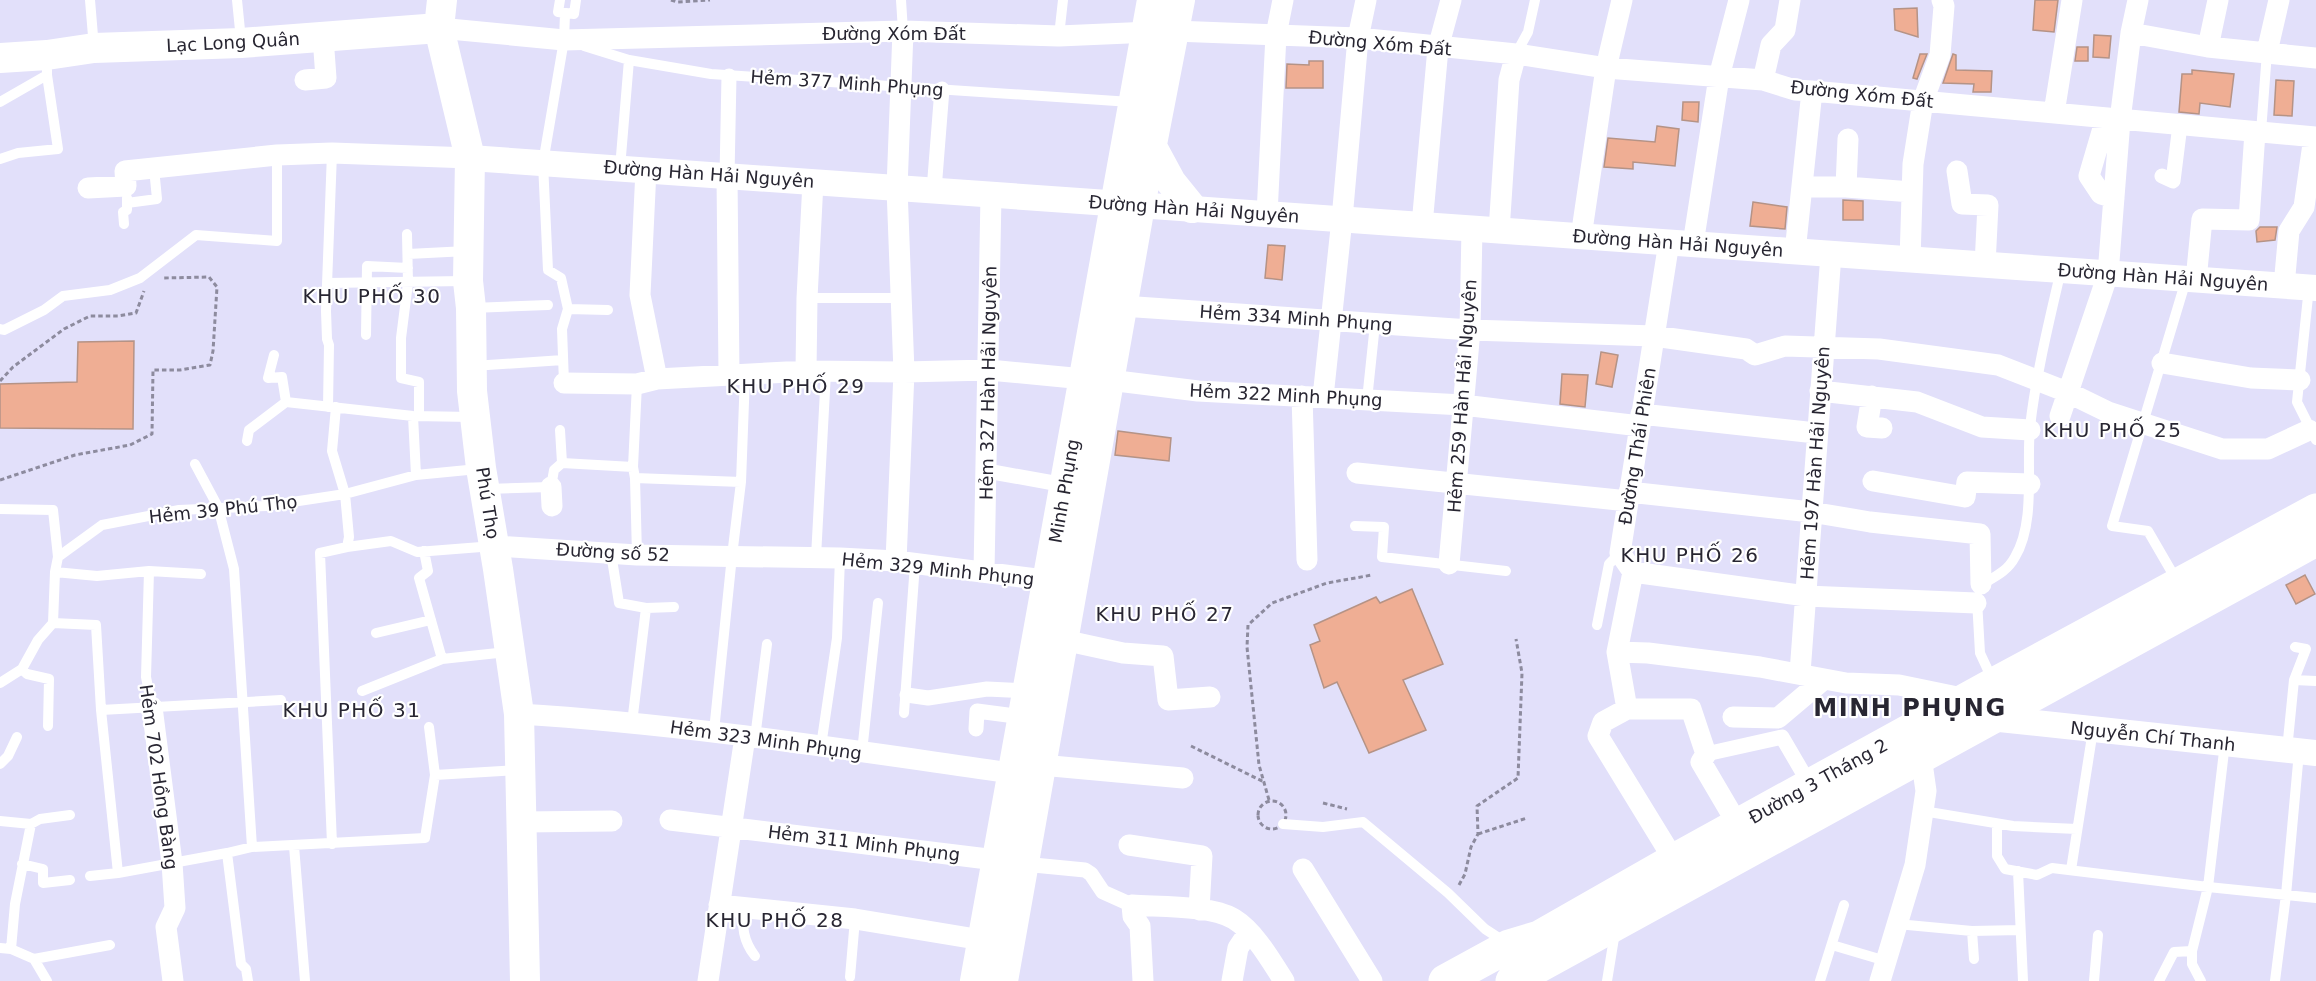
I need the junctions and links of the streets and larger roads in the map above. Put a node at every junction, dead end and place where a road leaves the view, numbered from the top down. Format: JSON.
{"nodes":[{"id":1,"x":1152,"y":0,"type":"edge"},
{"id":2,"x":1180,"y":0,"type":"edge"},
{"id":3,"x":1283,"y":0,"type":"edge"},
{"id":4,"x":1366,"y":0,"type":"edge"},
{"id":5,"x":1451,"y":0,"type":"edge"},
{"id":6,"x":1622,"y":0,"type":"edge"},
{"id":7,"x":1739,"y":0,"type":"edge"},
{"id":8,"x":1790,"y":0,"type":"edge"},
{"id":9,"x":1942,"y":0,"type":"edge"},
{"id":10,"x":2072,"y":0,"type":"edge"},
{"id":11,"x":2138,"y":0,"type":"edge"},
{"id":12,"x":2217,"y":0,"type":"edge"},
{"id":13,"x":2279,"y":0,"type":"edge"},
{"id":14,"x":440,"y":14,"type":"edge"},
{"id":15,"x":903,"y":31,"type":"junction"},
{"id":16,"x":1161,"y":32,"type":"junction"},
{"id":17,"x":2131,"y":33,"type":"junction"},
{"id":18,"x":1276,"y":35,"type":"junction"},
{"id":19,"x":323,"y":37,"type":"junction"},
{"id":20,"x":1358,"y":38,"type":"junction"},
{"id":21,"x":2208,"y":47,"type":"junction"},
{"id":22,"x":1438,"y":48,"type":"junction"},
{"id":23,"x":2267,"y":52,"type":"junction"},
{"id":24,"x":1516,"y":54,"type":"junction"},
{"id":25,"x":0,"y":58,"type":"edge"},
{"id":26,"x":2316,"y":58,"type":"edge"},
{"id":27,"x":1606,"y":68,"type":"junction"},
{"id":28,"x":729,"y":76,"type":"road end"},
{"id":29,"x":1719,"y":77,"type":"junction"},
{"id":30,"x":305,"y":80,"type":"dead end"},
{"id":31,"x":1763,"y":80,"type":"junction"},
{"id":32,"x":942,"y":89,"type":"road end"},
{"id":33,"x":1812,"y":92,"type":"junction"},
{"id":34,"x":1923,"y":101,"type":"junction"},
{"id":35,"x":2054,"y":113,"type":"junction"},
{"id":36,"x":2113,"y":119,"type":"junction"},
{"id":37,"x":2180,"y":125,"type":"junction"},
{"id":38,"x":2258,"y":132,"type":"junction"},
{"id":39,"x":2315,"y":137,"type":"edge"},
{"id":40,"x":1848,"y":139,"type":"dead end"},
{"id":41,"x":1151,"y":145,"type":"junction"},
{"id":42,"x":470,"y":158,"type":"junction"},
{"id":43,"x":646,"y":170,"type":"junction"},
{"id":44,"x":1957,"y":171,"type":"dead end"},
{"id":45,"x":727,"y":176,"type":"junction"},
{"id":46,"x":2162,"y":176,"type":"dead end"},
{"id":47,"x":813,"y":182,"type":"junction"},
{"id":48,"x":1802,"y":187,"type":"junction"},
{"id":49,"x":88,"y":188,"type":"dead end"},
{"id":50,"x":897,"y":188,"type":"junction"},
{"id":51,"x":1845,"y":188,"type":"junction"},
{"id":52,"x":934,"y":190,"type":"junction"},
{"id":53,"x":1912,"y":192,"type":"junction"},
{"id":54,"x":991,"y":195,"type":"junction"},
{"id":55,"x":1128,"y":205,"type":"junction"},
{"id":56,"x":1192,"y":208,"type":"junction"},
{"id":57,"x":1267,"y":214,"type":"junction"},
{"id":58,"x":1342,"y":219,"type":"junction"},
{"id":59,"x":1422,"y":225,"type":"junction"},
{"id":60,"x":1472,"y":229,"type":"junction"},
{"id":61,"x":1499,"y":231,"type":"junction"},
{"id":62,"x":1581,"y":237,"type":"junction"},
{"id":63,"x":1681,"y":243,"type":"junction"},
{"id":64,"x":1795,"y":252,"type":"junction"},
{"id":65,"x":1831,"y":254,"type":"junction"},
{"id":66,"x":1910,"y":260,"type":"junction"},
{"id":67,"x":1985,"y":265,"type":"junction"},
{"id":68,"x":2108,"y":274,"type":"junction"},
{"id":69,"x":2191,"y":280,"type":"junction"},
{"id":70,"x":2303,"y":287,"type":"edge"},
{"id":71,"x":1122,"y":306,"type":"junction"},
{"id":72,"x":1331,"y":321,"type":"junction"},
{"id":73,"x":1470,"y":330,"type":"junction"},
{"id":74,"x":1654,"y":336,"type":"junction"},
{"id":75,"x":1823,"y":349,"type":"junction"},
{"id":76,"x":2162,"y":363,"type":"road end"},
{"id":77,"x":989,"y":370,"type":"junction"},
{"id":78,"x":816,"y":371,"type":"junction"},
{"id":79,"x":904,"y":372,"type":"junction"},
{"id":80,"x":737,"y":375,"type":"junction"},
{"id":81,"x":1096,"y":380,"type":"junction"},
{"id":82,"x":2300,"y":380,"type":"road end"},
{"id":83,"x":647,"y":381,"type":"junction"},
{"id":84,"x":564,"y":383,"type":"road end"},
{"id":85,"x":1820,"y":391,"type":"junction"},
{"id":86,"x":2067,"y":392,"type":"junction"},
{"id":87,"x":1872,"y":396,"type":"junction"},
{"id":88,"x":1312,"y":397,"type":"junction"},
{"id":89,"x":1463,"y":405,"type":"junction"},
{"id":90,"x":2060,"y":416,"type":"dead end"},
{"id":91,"x":1641,"y":420,"type":"junction"},
{"id":92,"x":1882,"y":428,"type":"dead end"},
{"id":93,"x":2030,"y":430,"type":"road end"},
{"id":94,"x":1816,"y":433,"type":"junction"},
{"id":95,"x":2313,"y":435,"type":"edge"},
{"id":96,"x":987,"y":471,"type":"junction"},
{"id":97,"x":1357,"y":473,"type":"dead end"},
{"id":98,"x":1874,"y":481,"type":"dead end"},
{"id":99,"x":1457,"y":482,"type":"junction"},
{"id":100,"x":2030,"y":484,"type":"road end"},
{"id":101,"x":1065,"y":485,"type":"junction"},
{"id":102,"x":1629,"y":496,"type":"junction"},
{"id":103,"x":2316,"y":510,"type":"edge"},
{"id":104,"x":1810,"y":512,"type":"junction"},
{"id":105,"x":2316,"y":540,"type":"edge"},
{"id":106,"x":495,"y":546,"type":"junction"},
{"id":107,"x":732,"y":556,"type":"joint"},
{"id":108,"x":1307,"y":560,"type":"dead end"},
{"id":109,"x":906,"y":562,"type":"junction"},
{"id":110,"x":1449,"y":564,"type":"road end"},
{"id":111,"x":984,"y":572,"type":"junction"},
{"id":112,"x":1633,"y":572,"type":"junction"},
{"id":113,"x":1060,"y":582,"type":"junction"},
{"id":114,"x":1806,"y":596,"type":"junction"},
{"id":115,"x":1063,"y":640,"type":"junction"},
{"id":116,"x":1617,"y":652,"type":"junction"},
{"id":117,"x":1800,"y":673,"type":"junction"},
{"id":118,"x":1823,"y":680,"type":"junction"},
{"id":119,"x":907,"y":695,"type":"road end"},
{"id":120,"x":1210,"y":697,"type":"dead end"},
{"id":121,"x":1984,"y":700,"type":"junction"},
{"id":122,"x":1025,"y":704,"type":"junction"},
{"id":123,"x":152,"y":706,"type":"road end"},
{"id":124,"x":1627,"y":709,"type":"junction"},
{"id":125,"x":519,"y":714,"type":"junction"},
{"id":126,"x":1733,"y":717,"type":"dead end"},
{"id":127,"x":976,"y":729,"type":"dead end"},
{"id":128,"x":750,"y":738,"type":"junction"},
{"id":129,"x":2301,"y":752,"type":"edge"},
{"id":130,"x":1706,"y":754,"type":"junction"},
{"id":131,"x":1921,"y":756,"type":"junction"},
{"id":132,"x":1026,"y":769,"type":"junction"},
{"id":133,"x":1183,"y":778,"type":"dead end"},
{"id":134,"x":1810,"y":785,"type":"junction"},
{"id":135,"x":670,"y":820,"type":"dead end"},
{"id":136,"x":612,"y":821,"type":"dead end"},
{"id":137,"x":523,"y":822,"type":"junction"},
{"id":138,"x":1738,"y":825,"type":"junction"},
{"id":139,"x":731,"y":826,"type":"junction"},
{"id":140,"x":1129,"y":845,"type":"dead end"},
{"id":141,"x":1674,"y":860,"type":"junction"},
{"id":142,"x":1010,"y":862,"type":"junction"},
{"id":143,"x":1303,"y":869,"type":"dead end"},
{"id":144,"x":719,"y":905,"type":"junction"},
{"id":145,"x":1132,"y":905,"type":"junction"},
{"id":146,"x":1199,"y":910,"type":"junction"},
{"id":147,"x":1248,"y":933,"type":"junction"},
{"id":148,"x":982,"y":940,"type":"junction"},
{"id":149,"x":1519,"y":955,"type":"edge"},
{"id":150,"x":1883,"y":971,"type":"edge"},
{"id":151,"x":173,"y":981,"type":"edge"},
{"id":152,"x":525,"y":981,"type":"edge"},
{"id":153,"x":708,"y":981,"type":"edge"},
{"id":154,"x":975,"y":981,"type":"edge"},
{"id":155,"x":1003,"y":981,"type":"edge"},
{"id":156,"x":1143,"y":981,"type":"edge"},
{"id":157,"x":1232,"y":981,"type":"edge"},
{"id":158,"x":1284,"y":981,"type":"edge"},
{"id":159,"x":1372,"y":981,"type":"edge"},
{"id":160,"x":1445,"y":981,"type":"edge"},
{"id":161,"x":1472,"y":981,"type":"edge"}],
"edges":[{"from":1,"to":16,"type":"main road","name":"Minh Phụng"},
{"from":2,"to":16,"type":"main road","name":"Minh Phụng"},
{"from":3,"to":18,"type":"street"},
{"from":4,"to":20,"type":"street"},
{"from":5,"to":22,"type":"street"},
{"from":6,"to":27,"type":"street"},
{"from":7,"to":29,"type":"street","name":"Đường Thái Phiên"},
{"from":8,"to":31,"type":"street"},
{"from":9,"to":34,"type":"street"},
{"from":10,"to":35,"type":"street"},
{"from":11,"to":17,"type":"street"},
{"from":12,"to":21,"type":"street"},
{"from":13,"to":23,"type":"street"},
{"from":14,"to":15,"type":"street","name":"Đường Xóm Đất"},
{"from":14,"to":19,"type":"main road","name":"Lạc Long Quân"},
{"from":14,"to":42,"type":"main road","name":"Phú Thọ"},
{"from":15,"to":16,"type":"street","name":"Đường Xóm Đất"},
{"from":15,"to":50,"type":"street"},
{"from":16,"to":18,"type":"street","name":"Đường Xóm Đất"},
{"from":16,"to":41,"type":"main road","name":"Minh Phụng"},
{"from":16,"to":55,"type":"main road","name":"Minh Phụng"},
{"from":17,"to":21,"type":"street"},
{"from":17,"to":36,"type":"street"},
{"from":18,"to":20,"type":"street","name":"Đường Xóm Đất"},
{"from":18,"to":57,"type":"street"},
{"from":19,"to":25,"type":"main road","name":"Lạc Long Quân"},
{"from":19,"to":30,"type":"street"},
{"from":20,"to":22,"type":"street","name":"Đường Xóm Đất"},
{"from":20,"to":58,"type":"street"},
{"from":21,"to":23,"type":"street"},
{"from":22,"to":24,"type":"street","name":"Đường Xóm Đất"},
{"from":22,"to":59,"type":"street"},
{"from":23,"to":26,"type":"street"},
{"from":24,"to":27,"type":"street","name":"Đường Xóm Đất"},
{"from":24,"to":61,"type":"street"},
{"from":27,"to":29,"type":"street","name":"Đường Xóm Đất"},
{"from":27,"to":62,"type":"street"},
{"from":28,"to":45,"type":"street"},
{"from":29,"to":31,"type":"street","name":"Đường Xóm Đất"},
{"from":29,"to":63,"type":"street","name":"Đường Thái Phiên"},
{"from":31,"to":33,"type":"street","name":"Đường Xóm Đất"},
{"from":32,"to":52,"type":"street"},
{"from":33,"to":34,"type":"street","name":"Đường Xóm Đất"},
{"from":33,"to":48,"type":"street"},
{"from":34,"to":35,"type":"street","name":"Đường Xóm Đất"},
{"from":34,"to":53,"type":"street"},
{"from":35,"to":36,"type":"street","name":"Đường Xóm Đất"},
{"from":36,"to":37,"type":"street","name":"Đường Xóm Đất"},
{"from":36,"to":68,"type":"street"},
{"from":37,"to":38,"type":"street","name":"Đường Xóm Đất"},
{"from":37,"to":46,"type":"street"},
{"from":38,"to":39,"type":"street","name":"Đường Xóm Đất"},
{"from":38,"to":69,"type":"street"},
{"from":39,"to":70,"type":"street"},
{"from":40,"to":51,"type":"street"},
{"from":41,"to":55,"type":"main road","name":"Minh Phụng"},
{"from":41,"to":56,"type":"main road"},
{"from":42,"to":43,"type":"street","name":"Đường Hàn Hải Nguyên"},
{"from":42,"to":49,"type":"street","name":"Đường Hàn Hải Nguyên"},
{"from":42,"to":106,"type":"main road","name":"Phú Thọ"},
{"from":43,"to":45,"type":"street","name":"Đường Hàn Hải Nguyên"},
{"from":43,"to":83,"type":"street"},
{"from":44,"to":67,"type":"street"},
{"from":45,"to":47,"type":"street","name":"Đường Hàn Hải Nguyên"},
{"from":45,"to":80,"type":"street"},
{"from":47,"to":50,"type":"street","name":"Đường Hàn Hải Nguyên"},
{"from":47,"to":78,"type":"street"},
{"from":48,"to":51,"type":"street"},
{"from":48,"to":64,"type":"street"},
{"from":50,"to":52,"type":"street","name":"Đường Hàn Hải Nguyên"},
{"from":50,"to":79,"type":"street"},
{"from":51,"to":53,"type":"street"},
{"from":52,"to":54,"type":"street","name":"Đường Hàn Hải Nguyên"},
{"from":53,"to":66,"type":"street"},
{"from":54,"to":55,"type":"street","name":"Đường Hàn Hải Nguyên"},
{"from":54,"to":77,"type":"street","name":"Hẻm 327 Hàn Hải Nguyên"},
{"from":55,"to":56,"type":"street","name":"Đường Hàn Hải Nguyên"},
{"from":55,"to":71,"type":"main road","name":"Minh Phụng"},
{"from":55,"to":81,"type":"main road","name":"Minh Phụng"},
{"from":56,"to":57,"type":"street","name":"Đường Hàn Hải Nguyên"},
{"from":57,"to":58,"type":"street","name":"Đường Hàn Hải Nguyên"},
{"from":58,"to":59,"type":"street","name":"Đường Hàn Hải Nguyên"},
{"from":58,"to":72,"type":"street"},
{"from":59,"to":60,"type":"street","name":"Đường Hàn Hải Nguyên"},
{"from":60,"to":61,"type":"street","name":"Đường Hàn Hải Nguyên"},
{"from":60,"to":73,"type":"street","name":"Hẻm 259 Hàn Hải Nguyên"},
{"from":61,"to":62,"type":"street","name":"Đường Hàn Hải Nguyên"},
{"from":62,"to":63,"type":"street","name":"Đường Hàn Hải Nguyên"},
{"from":63,"to":64,"type":"street","name":"Đường Hàn Hải Nguyên"},
{"from":63,"to":74,"type":"street","name":"Đường Thái Phiên"},
{"from":64,"to":65,"type":"street","name":"Đường Hàn Hải Nguyên"},
{"from":65,"to":66,"type":"street","name":"Đường Hàn Hải Nguyên"},
{"from":65,"to":75,"type":"street","name":"Hẻm 197 Hàn Hải Nguyên"},
{"from":66,"to":67,"type":"street","name":"Đường Hàn Hải Nguyên"},
{"from":67,"to":68,"type":"street","name":"Đường Hàn Hải Nguyên"},
{"from":68,"to":69,"type":"street","name":"Đường Hàn Hải Nguyên"},
{"from":68,"to":86,"type":"street"},
{"from":69,"to":70,"type":"street","name":"Đường Hàn Hải Nguyên"},
{"from":71,"to":72,"type":"street","name":"Hẻm 334 Minh Phụng"},
{"from":71,"to":81,"type":"main road","name":"Minh Phụng"},
{"from":72,"to":73,"type":"street","name":"Hẻm 334 Minh Phụng"},
{"from":72,"to":88,"type":"street"},
{"from":73,"to":74,"type":"street","name":"Hẻm 334 Minh Phụng"},
{"from":73,"to":89,"type":"street","name":"Hẻm 259 Hàn Hải Nguyên"},
{"from":74,"to":75,"type":"street","name":"Hẻm 334 Minh Phụng"},
{"from":74,"to":91,"type":"street","name":"Đường Thái Phiên"},
{"from":75,"to":85,"type":"street","name":"Hẻm 197 Hàn Hải Nguyên"},
{"from":75,"to":86,"type":"street","name":"Hẻm 334 Minh Phụng"},
{"from":76,"to":82,"type":"street"},
{"from":77,"to":79,"type":"street","name":"Hẻm 322 Minh Phụng"},
{"from":77,"to":81,"type":"street","name":"Hẻm 322 Minh Phụng"},
{"from":77,"to":96,"type":"street","name":"Hẻm 327 Hàn Hải Nguyên"},
{"from":78,"to":79,"type":"street","name":"Hẻm 322 Minh Phụng"},
{"from":78,"to":80,"type":"street","name":"Hẻm 322 Minh Phụng"},
{"from":79,"to":109,"type":"street"},
{"from":80,"to":83,"type":"street","name":"Hẻm 322 Minh Phụng"},
{"from":81,"to":88,"type":"street","name":"Hẻm 322 Minh Phụng"},
{"from":81,"to":101,"type":"main road","name":"Minh Phụng"},
{"from":81,"to":113,"type":"main road","name":"Minh Phụng"},
{"from":83,"to":84,"type":"street","name":"Hẻm 322 Minh Phụng"},
{"from":85,"to":87,"type":"street"},
{"from":85,"to":94,"type":"street","name":"Hẻm 197 Hàn Hải Nguyên"},
{"from":86,"to":90,"type":"street"},
{"from":86,"to":95,"type":"street","name":"Hẻm 334 Minh Phụng"},
{"from":87,"to":92,"type":"street"},
{"from":87,"to":93,"type":"street"},
{"from":88,"to":89,"type":"street","name":"Hẻm 322 Minh Phụng"},
{"from":88,"to":108,"type":"street"},
{"from":89,"to":91,"type":"street","name":"Hẻm 322 Minh Phụng"},
{"from":89,"to":99,"type":"street","name":"Hẻm 259 Hàn Hải Nguyên"},
{"from":91,"to":94,"type":"street","name":"Hẻm 322 Minh Phụng"},
{"from":91,"to":102,"type":"street","name":"Đường Thái Phiên"},
{"from":94,"to":104,"type":"street","name":"Hẻm 197 Hàn Hải Nguyên"},
{"from":96,"to":101,"type":"street"},
{"from":96,"to":111,"type":"street","name":"Hẻm 327 Hàn Hải Nguyên"},
{"from":97,"to":99,"type":"street"},
{"from":98,"to":100,"type":"street"},
{"from":99,"to":102,"type":"street"},
{"from":99,"to":110,"type":"street","name":"Hẻm 259 Hàn Hải Nguyên"},
{"from":101,"to":113,"type":"main road","name":"Minh Phụng"},
{"from":102,"to":104,"type":"street"},
{"from":102,"to":112,"type":"street","name":"Đường Thái Phiên"},
{"from":103,"to":121,"type":"main road","name":"Đường 3 Tháng 2"},
{"from":104,"to":114,"type":"street","name":"Hẻm 197 Hàn Hải Nguyên"},
{"from":104,"to":114,"type":"street"},
{"from":105,"to":121,"type":"main road","name":"Đường 3 Tháng 2"},
{"from":106,"to":107,"type":"street","name":"Đường số 52"},
{"from":106,"to":125,"type":"main road","name":"Phú Thọ"},
{"from":107,"to":109,"type":"street","name":"Hẻm 329 Minh Phụng"},
{"from":109,"to":111,"type":"street","name":"Hẻm 329 Minh Phụng"},
{"from":111,"to":113,"type":"street","name":"Hẻm 329 Minh Phụng"},
{"from":112,"to":114,"type":"street"},
{"from":112,"to":116,"type":"street"},
{"from":113,"to":115,"type":"main road","name":"Minh Phụng"},
{"from":113,"to":122,"type":"main road","name":"Minh Phụng"},
{"from":114,"to":117,"type":"street","name":"Hẻm 197 Hàn Hải Nguyên"},
{"from":115,"to":120,"type":"street"},
{"from":115,"to":132,"type":"main road","name":"Minh Phụng"},
{"from":116,"to":117,"type":"street"},
{"from":116,"to":124,"type":"street"},
{"from":117,"to":118,"type":"street"},
{"from":118,"to":121,"type":"street"},
{"from":118,"to":126,"type":"street"},
{"from":119,"to":122,"type":"street"},
{"from":121,"to":129,"type":"street","name":"Nguyễn Chí Thanh"},
{"from":121,"to":131,"type":"main road","name":"Đường 3 Tháng 2"},
{"from":121,"to":134,"type":"main road","name":"Đường 3 Tháng 2"},
{"from":122,"to":127,"type":"street"},
{"from":122,"to":132,"type":"main road","name":"Minh Phụng"},
{"from":123,"to":151,"type":"street","name":"Hẻm 702 Hồng Bàng"},
{"from":124,"to":130,"type":"street"},
{"from":124,"to":141,"type":"street"},
{"from":125,"to":128,"type":"street","name":"Hẻm 323 Minh Phụng"},
{"from":125,"to":137,"type":"main road","name":"Phú Thọ"},
{"from":128,"to":132,"type":"street","name":"Hẻm 323 Minh Phụng"},
{"from":128,"to":139,"type":"street"},
{"from":130,"to":134,"type":"street"},
{"from":130,"to":138,"type":"street"},
{"from":131,"to":149,"type":"main road","name":"Đường 3 Tháng 2"},
{"from":131,"to":150,"type":"street"},
{"from":132,"to":133,"type":"street","name":"Hẻm 323 Minh Phụng"},
{"from":132,"to":142,"type":"main road","name":"Minh Phụng"},
{"from":134,"to":138,"type":"main road","name":"Đường 3 Tháng 2"},
{"from":135,"to":139,"type":"street","name":"Hẻm 311 Minh Phụng"},
{"from":136,"to":137,"type":"street"},
{"from":137,"to":152,"type":"main road","name":"Phú Thọ"},
{"from":138,"to":141,"type":"main road","name":"Đường 3 Tháng 2"},
{"from":139,"to":142,"type":"street","name":"Hẻm 311 Minh Phụng"},
{"from":139,"to":144,"type":"street"},
{"from":140,"to":146,"type":"street"},
{"from":141,"to":149,"type":"main road","name":"Đường 3 Tháng 2"},
{"from":142,"to":145,"type":"street"},
{"from":142,"to":148,"type":"main road","name":"Minh Phụng"},
{"from":142,"to":155,"type":"main road","name":"Minh Phụng"},
{"from":143,"to":159,"type":"street"},
{"from":144,"to":148,"type":"street"},
{"from":144,"to":153,"type":"street"},
{"from":145,"to":146,"type":"street"},
{"from":145,"to":156,"type":"street"},
{"from":146,"to":147,"type":"street"},
{"from":147,"to":157,"type":"street"},
{"from":147,"to":158,"type":"street"},
{"from":148,"to":154,"type":"main road","name":"Minh Phụng"},
{"from":149,"to":160,"type":"main road","name":"Đường 3 Tháng 2"},
{"from":149,"to":161,"type":"main road"}]}
